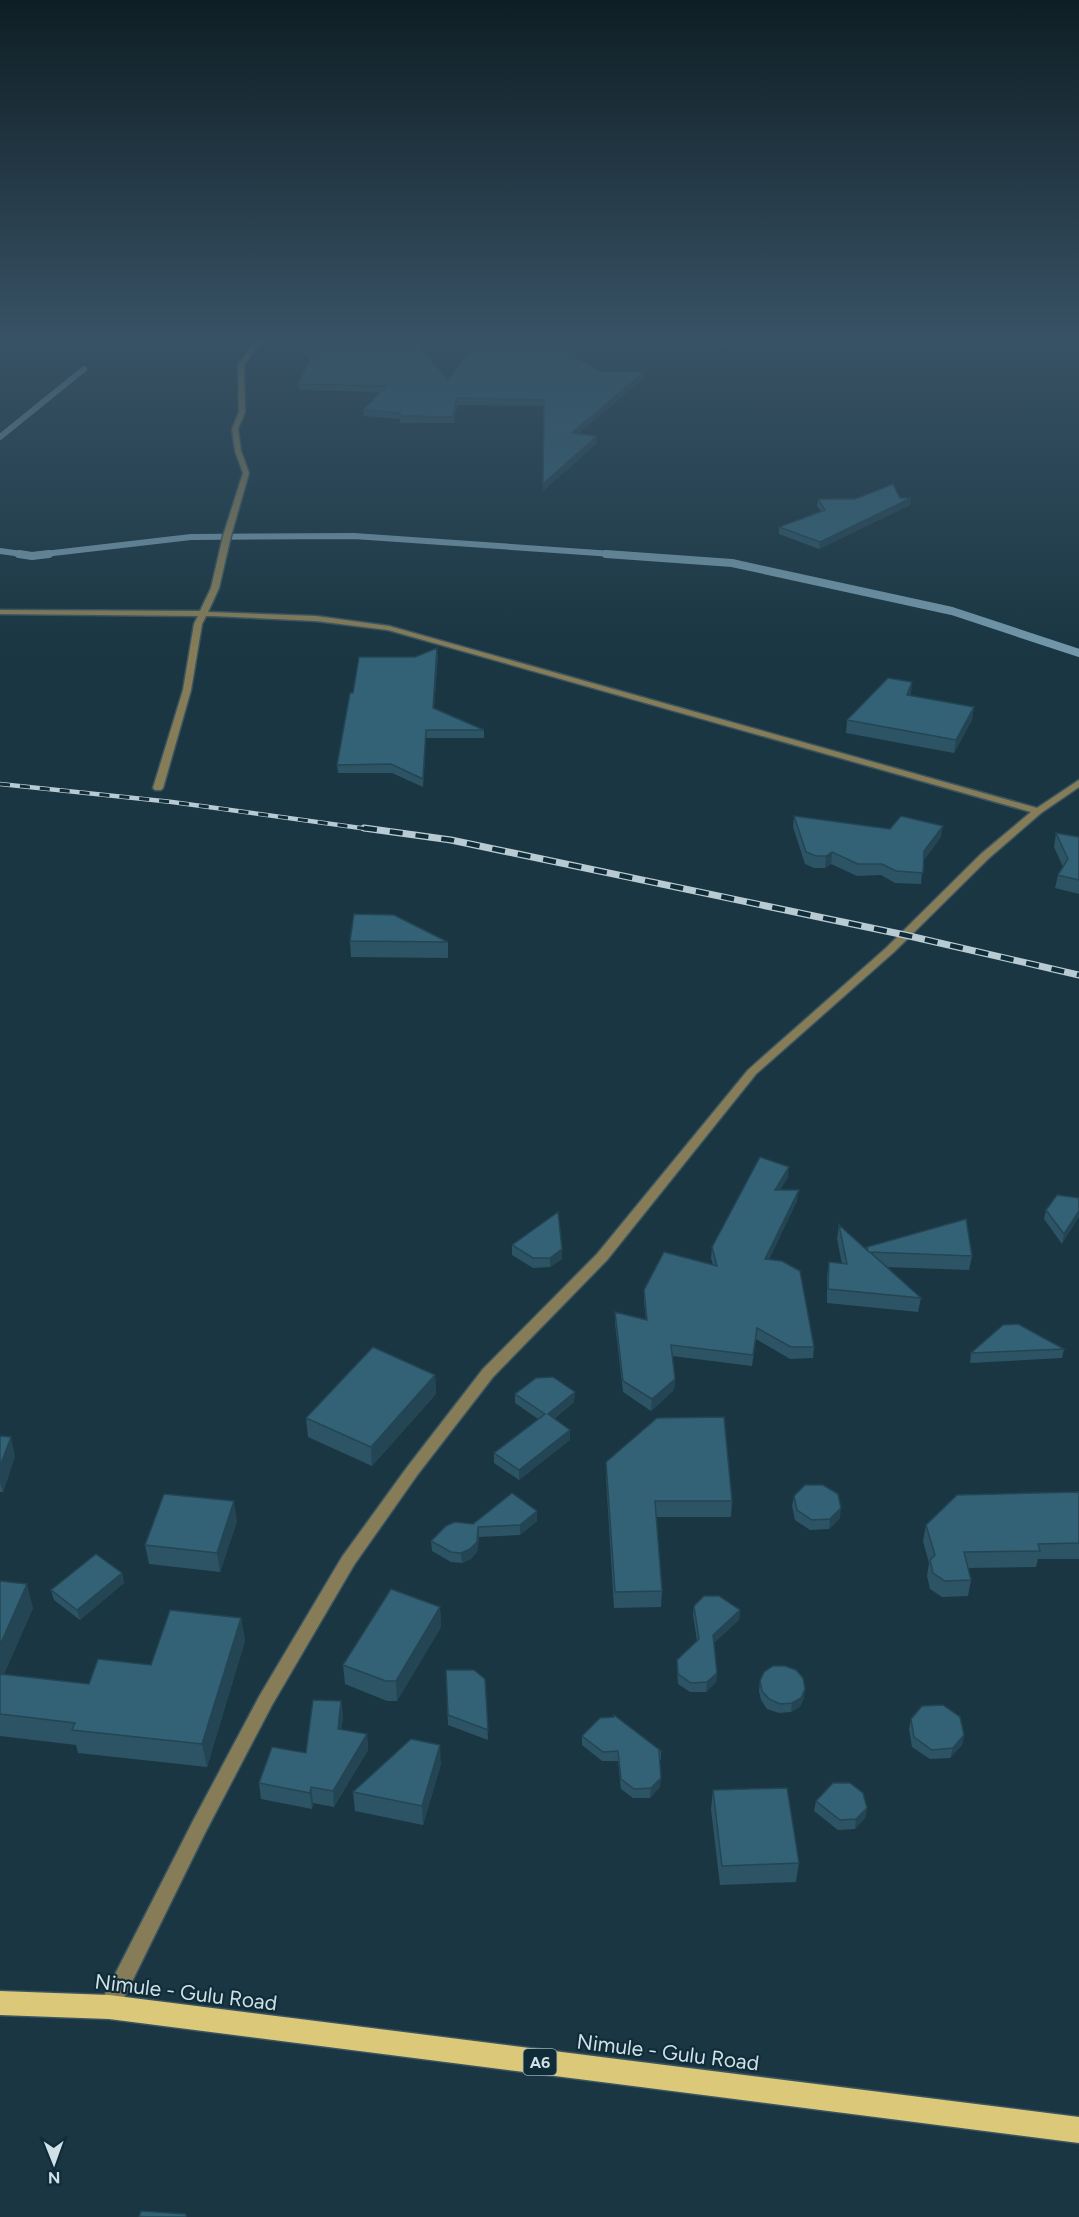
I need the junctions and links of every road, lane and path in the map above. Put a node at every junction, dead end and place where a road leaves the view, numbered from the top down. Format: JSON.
{"nodes":[{"id":1,"x":237,"y":444,"type":"edge"},
{"id":2,"x":0,"y":612,"type":"edge"},
{"id":3,"x":201,"y":614,"type":"junction"},
{"id":4,"x":1079,"y":783,"type":"edge"},
{"id":5,"x":158,"y":788,"type":"dead end"},
{"id":6,"x":1038,"y":811,"type":"junction"},
{"id":7,"x":0,"y":2003,"type":"edge"},
{"id":8,"x":109,"y":2007,"type":"junction"},
{"id":9,"x":1079,"y":2130,"type":"edge"}],
"edges":[{"from":1,"to":3,"type":"street"},
{"from":2,"to":3,"type":"street"},
{"from":3,"to":5,"type":"street"},
{"from":3,"to":6,"type":"street"},
{"from":4,"to":6,"type":"street"},
{"from":6,"to":8,"type":"street"},
{"from":7,"to":8,"type":"main road","name":"Nimule - Gulu Road","number":"A6"},
{"from":8,"to":9,"type":"main road","name":"Nimule - Gulu Road","number":"A6"}]}
